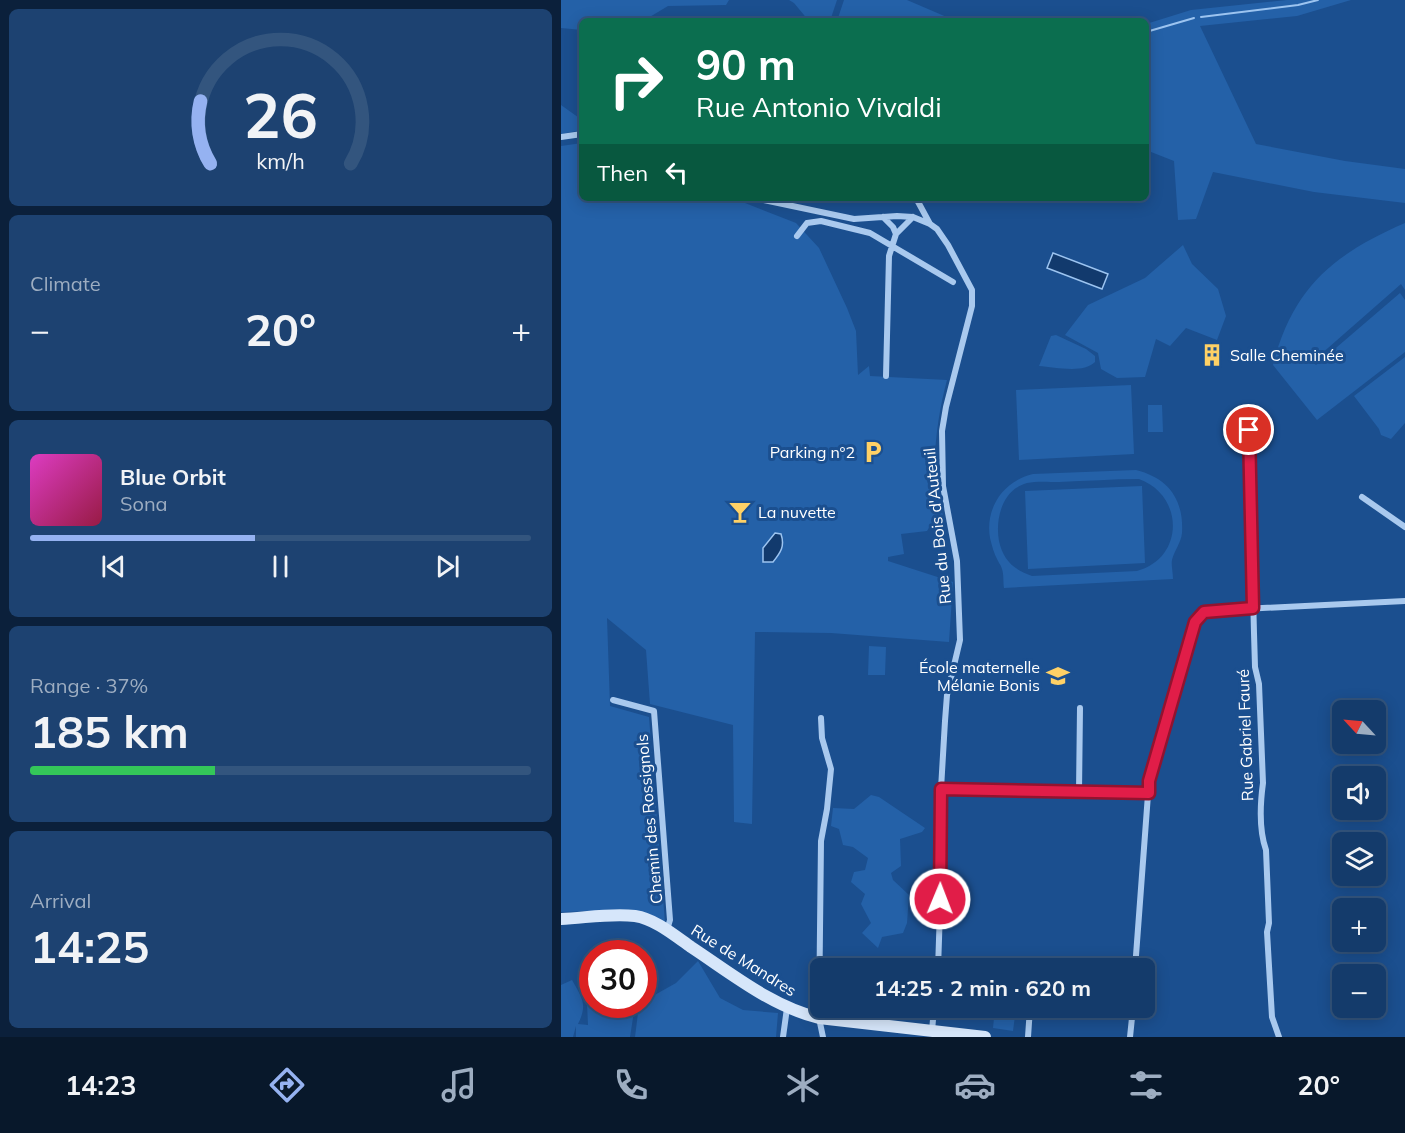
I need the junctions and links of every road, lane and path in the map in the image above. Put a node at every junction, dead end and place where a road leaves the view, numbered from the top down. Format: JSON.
{"nodes":[{"id":1,"x":579,"y":134,"type":"edge"},
{"id":2,"x":561,"y":137,"type":"edge"},
{"id":3,"x":780,"y":201,"type":"edge"},
{"id":4,"x":918,"y":201,"type":"edge"},
{"id":5,"x":883,"y":217,"type":"junction"},
{"id":6,"x":913,"y":217,"type":"junction"},
{"id":7,"x":930,"y":224,"type":"junction"},
{"id":8,"x":896,"y":234,"type":"junction"},
{"id":9,"x":797,"y":236,"type":"dead end"},
{"id":10,"x":891,"y":245,"type":"junction"},
{"id":11,"x":953,"y":282,"type":"dead end"},
{"id":12,"x":886,"y":376,"type":"dead end"},
{"id":13,"x":1249,"y":430,"type":"dead end"},
{"id":14,"x":1362,"y":497,"type":"dead end"},
{"id":15,"x":1405,"y":527,"type":"edge"},
{"id":16,"x":1405,"y":601,"type":"edge"},
{"id":17,"x":1253,"y":608,"type":"junction"},
{"id":18,"x":613,"y":700,"type":"dead end"},
{"id":19,"x":1080,"y":708,"type":"dead end"},
{"id":20,"x":821,"y":718,"type":"dead end"},
{"id":21,"x":941,"y":789,"type":"junction"},
{"id":22,"x":1079,"y":792,"type":"junction"},
{"id":23,"x":1149,"y":793,"type":"junction"},
{"id":24,"x":561,"y":919,"type":"edge"},
{"id":25,"x":667,"y":930,"type":"junction"},
{"id":26,"x":820,"y":958,"type":"edge"},
{"id":27,"x":937,"y":958,"type":"edge"},
{"id":28,"x":1136,"y":958,"type":"edge"},
{"id":29,"x":787,"y":1008,"type":"junction"},
{"id":30,"x":810,"y":1015,"type":"edge"},
{"id":31,"x":819,"y":1018,"type":"joint"},
{"id":32,"x":931,"y":1018,"type":"edge"},
{"id":33,"x":1029,"y":1018,"type":"edge"},
{"id":34,"x":1132,"y":1018,"type":"edge"},
{"id":35,"x":926,"y":1033,"type":"edge"},
{"id":36,"x":783,"y":1037,"type":"edge"},
{"id":37,"x":823,"y":1037,"type":"edge"},
{"id":38,"x":985,"y":1037,"type":"edge"},
{"id":39,"x":1027,"y":1037,"type":"edge"},
{"id":40,"x":1130,"y":1037,"type":"edge"},
{"id":41,"x":1278,"y":1037,"type":"edge"}],
"edges":[{"from":1,"to":2,"type":"street"},
{"from":3,"to":5,"type":"street"},
{"from":4,"to":7,"type":"street"},
{"from":5,"to":6,"type":"street"},
{"from":5,"to":8,"type":"street"},
{"from":6,"to":7,"type":"street"},
{"from":6,"to":8,"type":"street"},
{"from":7,"to":21,"type":"street","name":"Rue du Bois d'Auteuil"},
{"from":8,"to":10,"type":"street"},
{"from":9,"to":10,"type":"street"},
{"from":10,"to":11,"type":"street"},
{"from":10,"to":12,"type":"street"},
{"from":13,"to":17,"type":"street","name":"Rue Gabriel Fauré"},
{"from":14,"to":15,"type":"street"},
{"from":16,"to":17,"type":"street"},
{"from":17,"to":23,"type":"street"},
{"from":17,"to":41,"type":"street","name":"Rue Gabriel Fauré"},
{"from":18,"to":25,"type":"street","name":"Chemin des Rossignols"},
{"from":19,"to":22,"type":"street"},
{"from":20,"to":26,"type":"street"},
{"from":21,"to":22,"type":"street"},
{"from":21,"to":27,"type":"street","name":"Rue du Bois d'Auteuil"},
{"from":22,"to":23,"type":"street"},
{"from":23,"to":28,"type":"street"},
{"from":24,"to":25,"type":"street","name":"Rue de Mandres"},
{"from":25,"to":29,"type":"street","name":"Rue de Mandres"},
{"from":29,"to":30,"type":"street","name":"Rue de Mandres"},
{"from":29,"to":36,"type":"street"},
{"from":31,"to":35,"type":"street","name":"Rue de Mandres"},
{"from":31,"to":37,"type":"street"},
{"from":32,"to":35,"type":"street"},
{"from":33,"to":39,"type":"street"},
{"from":34,"to":40,"type":"street"},
{"from":35,"to":38,"type":"street","name":"Rue de Mandres"}]}
